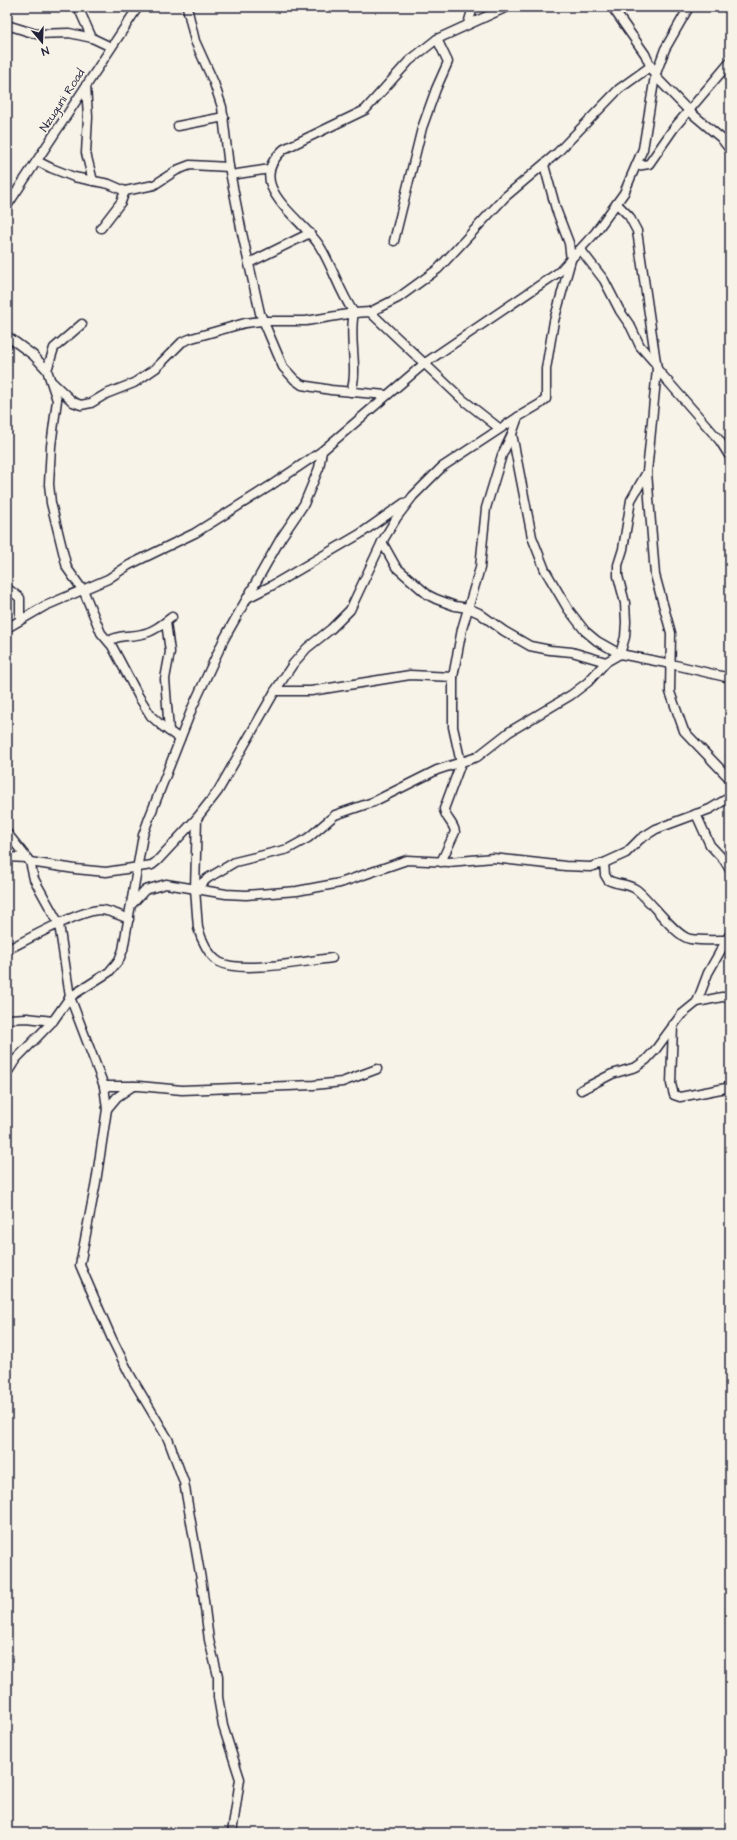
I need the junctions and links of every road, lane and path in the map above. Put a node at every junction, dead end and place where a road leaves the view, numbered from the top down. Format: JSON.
{"nodes":[{"id":1,"x":78,"y":7,"type":"edge"},
{"id":2,"x":138,"y":7,"type":"edge"},
{"id":3,"x":187,"y":7,"type":"edge"},
{"id":4,"x":473,"y":7,"type":"edge"},
{"id":5,"x":507,"y":7,"type":"edge"},
{"id":6,"x":612,"y":7,"type":"edge"},
{"id":7,"x":689,"y":7,"type":"edge"},
{"id":8,"x":468,"y":24,"type":"junction"},
{"id":9,"x":7,"y":25,"type":"edge"},
{"id":10,"x":92,"y":38,"type":"junction"},
{"id":11,"x":437,"y":39,"type":"junction"},
{"id":12,"x":112,"y":47,"type":"junction"},
{"id":13,"x":730,"y":62,"type":"edge"},
{"id":14,"x":651,"y":66,"type":"junction"},
{"id":15,"x":655,"y":76,"type":"junction"},
{"id":16,"x":86,"y":85,"type":"junction"},
{"id":17,"x":689,"y":111,"type":"junction"},
{"id":18,"x":224,"y":117,"type":"junction"},
{"id":19,"x":178,"y":126,"type":"dead end"},
{"id":20,"x":730,"y":136,"type":"edge"},
{"id":21,"x":721,"y":138,"type":"junction"},
{"id":22,"x":730,"y":150,"type":"edge"},
{"id":23,"x":37,"y":161,"type":"junction"},
{"id":24,"x":544,"y":165,"type":"junction"},
{"id":25,"x":636,"y":166,"type":"junction"},
{"id":26,"x":270,"y":169,"type":"junction"},
{"id":27,"x":230,"y":171,"type":"junction"},
{"id":28,"x":93,"y":181,"type":"junction"},
{"id":29,"x":125,"y":191,"type":"junction"},
{"id":30,"x":618,"y":204,"type":"junction"},
{"id":31,"x":7,"y":206,"type":"edge"},
{"id":32,"x":101,"y":228,"type":"dead end"},
{"id":33,"x":310,"y":233,"type":"junction"},
{"id":34,"x":394,"y":241,"type":"dead end"},
{"id":35,"x":581,"y":250,"type":"junction"},
{"id":36,"x":571,"y":260,"type":"junction"},
{"id":37,"x":249,"y":263,"type":"junction"},
{"id":38,"x":370,"y":312,"type":"junction"},
{"id":39,"x":354,"y":313,"type":"junction"},
{"id":40,"x":262,"y":321,"type":"junction"},
{"id":41,"x":82,"y":324,"type":"dead end"},
{"id":42,"x":7,"y":336,"type":"edge"},
{"id":43,"x":425,"y":363,"type":"junction"},
{"id":44,"x":656,"y":367,"type":"junction"},
{"id":45,"x":47,"y":370,"type":"junction"},
{"id":46,"x":52,"y":382,"type":"junction"},
{"id":47,"x":351,"y":392,"type":"junction"},
{"id":48,"x":386,"y":395,"type":"junction"},
{"id":49,"x":518,"y":417,"type":"junction"},
{"id":50,"x":499,"y":428,"type":"junction"},
{"id":51,"x":512,"y":434,"type":"junction"},
{"id":52,"x":322,"y":451,"type":"junction"},
{"id":53,"x":730,"y":457,"type":"edge"},
{"id":54,"x":647,"y":472,"type":"junction"},
{"id":55,"x":413,"y":496,"type":"junction"},
{"id":56,"x":382,"y":542,"type":"junction"},
{"id":57,"x":7,"y":588,"type":"edge"},
{"id":58,"x":81,"y":589,"type":"junction"},
{"id":59,"x":249,"y":597,"type":"junction"},
{"id":60,"x":468,"y":608,"type":"junction"},
{"id":61,"x":20,"y":620,"type":"junction"},
{"id":62,"x":7,"y":628,"type":"edge"},
{"id":63,"x":109,"y":641,"type":"junction"},
{"id":64,"x":620,"y":654,"type":"junction"},
{"id":65,"x":606,"y":662,"type":"junction"},
{"id":66,"x":671,"y":664,"type":"junction"},
{"id":67,"x":453,"y":677,"type":"junction"},
{"id":68,"x":730,"y":678,"type":"edge"},
{"id":69,"x":275,"y":691,"type":"junction"},
{"id":70,"x":169,"y":731,"type":"junction"},
{"id":71,"x":180,"y":738,"type":"junction"},
{"id":72,"x":461,"y":764,"type":"junction"},
{"id":73,"x":730,"y":779,"type":"edge"},
{"id":74,"x":730,"y":797,"type":"edge"},
{"id":75,"x":696,"y":814,"type":"junction"},
{"id":76,"x":197,"y":818,"type":"junction"},
{"id":77,"x":7,"y":833,"type":"edge"},
{"id":78,"x":7,"y":857,"type":"edge"},
{"id":79,"x":28,"y":860,"type":"junction"},
{"id":80,"x":441,"y":862,"type":"junction"},
{"id":81,"x":604,"y":863,"type":"junction"},
{"id":82,"x":136,"y":868,"type":"junction"},
{"id":83,"x":730,"y":870,"type":"edge"},
{"id":84,"x":195,"y":889,"type":"junction"},
{"id":85,"x":131,"y":905,"type":"junction"},
{"id":86,"x":129,"y":919,"type":"junction"},
{"id":87,"x":59,"y":924,"type":"junction"},
{"id":88,"x":729,"y":938,"type":"edge"},
{"id":89,"x":7,"y":950,"type":"edge"},
{"id":90,"x":332,"y":958,"type":"dead end"},
{"id":91,"x":70,"y":997,"type":"junction"},
{"id":92,"x":730,"y":997,"type":"edge"},
{"id":93,"x":697,"y":1002,"type":"junction"},
{"id":94,"x":7,"y":1019,"type":"edge"},
{"id":95,"x":53,"y":1021,"type":"junction"},
{"id":96,"x":673,"y":1024,"type":"junction"},
{"id":97,"x":377,"y":1069,"type":"dead end"},
{"id":98,"x":7,"y":1073,"type":"edge"},
{"id":99,"x":730,"y":1085,"type":"edge"},
{"id":100,"x":104,"y":1086,"type":"junction"},
{"id":101,"x":134,"y":1086,"type":"junction"},
{"id":102,"x":581,"y":1090,"type":"dead end"},
{"id":103,"x":107,"y":1109,"type":"junction"},
{"id":104,"x":232,"y":1833,"type":"edge"}],
"edges":[{"from":1,"to":10,"type":"street"},
{"from":2,"to":12,"type":"street","name":"Nzuguni Road"},
{"from":3,"to":18,"type":"street"},
{"from":4,"to":8,"type":"street"},
{"from":5,"to":8,"type":"street"},
{"from":6,"to":14,"type":"street"},
{"from":7,"to":15,"type":"street"},
{"from":8,"to":11,"type":"street"},
{"from":9,"to":10,"type":"street"},
{"from":10,"to":12,"type":"street"},
{"from":11,"to":26,"type":"street"},
{"from":11,"to":34,"type":"street"},
{"from":12,"to":16,"type":"street","name":"Nzuguni Road"},
{"from":13,"to":17,"type":"street"},
{"from":14,"to":15,"type":"street"},
{"from":14,"to":24,"type":"street"},
{"from":15,"to":17,"type":"street"},
{"from":15,"to":25,"type":"street"},
{"from":16,"to":23,"type":"street","name":"Nzuguni Road"},
{"from":16,"to":28,"type":"street"},
{"from":17,"to":21,"type":"street"},
{"from":17,"to":25,"type":"street"},
{"from":18,"to":19,"type":"street"},
{"from":18,"to":27,"type":"street"},
{"from":20,"to":21,"type":"street"},
{"from":21,"to":22,"type":"street"},
{"from":23,"to":28,"type":"street"},
{"from":23,"to":31,"type":"street","name":"Nzuguni Road"},
{"from":24,"to":36,"type":"street"},
{"from":24,"to":38,"type":"street"},
{"from":25,"to":30,"type":"street"},
{"from":26,"to":27,"type":"street"},
{"from":26,"to":33,"type":"street"},
{"from":27,"to":29,"type":"street"},
{"from":27,"to":37,"type":"street"},
{"from":28,"to":29,"type":"street"},
{"from":29,"to":32,"type":"street"},
{"from":30,"to":35,"type":"street"},
{"from":30,"to":44,"type":"street"},
{"from":33,"to":37,"type":"street"},
{"from":33,"to":39,"type":"street"},
{"from":35,"to":36,"type":"street"},
{"from":35,"to":44,"type":"street"},
{"from":36,"to":43,"type":"street"},
{"from":36,"to":49,"type":"street"},
{"from":37,"to":40,"type":"street"},
{"from":38,"to":39,"type":"street"},
{"from":38,"to":43,"type":"street"},
{"from":39,"to":40,"type":"street"},
{"from":39,"to":47,"type":"street"},
{"from":40,"to":46,"type":"street"},
{"from":40,"to":47,"type":"street"},
{"from":41,"to":45,"type":"street"},
{"from":42,"to":45,"type":"street"},
{"from":43,"to":48,"type":"street"},
{"from":43,"to":50,"type":"street"},
{"from":44,"to":53,"type":"street"},
{"from":44,"to":54,"type":"street"},
{"from":45,"to":46,"type":"street"},
{"from":46,"to":58,"type":"street"},
{"from":47,"to":48,"type":"street"},
{"from":48,"to":52,"type":"street"},
{"from":49,"to":50,"type":"street"},
{"from":49,"to":51,"type":"street"},
{"from":50,"to":55,"type":"street"},
{"from":51,"to":60,"type":"street"},
{"from":51,"to":64,"type":"street"},
{"from":52,"to":58,"type":"street"},
{"from":52,"to":59,"type":"street"},
{"from":54,"to":64,"type":"street"},
{"from":54,"to":66,"type":"street"},
{"from":55,"to":56,"type":"street"},
{"from":55,"to":59,"type":"street"},
{"from":56,"to":60,"type":"street"},
{"from":56,"to":69,"type":"street"},
{"from":57,"to":61,"type":"street"},
{"from":58,"to":61,"type":"street"},
{"from":58,"to":63,"type":"street"},
{"from":59,"to":71,"type":"street"},
{"from":60,"to":65,"type":"street"},
{"from":60,"to":67,"type":"street"},
{"from":61,"to":62,"type":"street"},
{"from":63,"to":70,"type":"street"},
{"from":63,"to":70,"type":"street"},
{"from":64,"to":65,"type":"street"},
{"from":64,"to":66,"type":"street"},
{"from":65,"to":72,"type":"street"},
{"from":66,"to":68,"type":"street"},
{"from":66,"to":73,"type":"street"},
{"from":67,"to":69,"type":"street"},
{"from":67,"to":72,"type":"street"},
{"from":69,"to":76,"type":"street"},
{"from":70,"to":71,"type":"street"},
{"from":71,"to":82,"type":"street"},
{"from":72,"to":80,"type":"street"},
{"from":72,"to":84,"type":"street"},
{"from":74,"to":75,"type":"street"},
{"from":75,"to":81,"type":"street"},
{"from":75,"to":83,"type":"street"},
{"from":76,"to":82,"type":"street"},
{"from":76,"to":84,"type":"street"},
{"from":77,"to":79,"type":"street"},
{"from":78,"to":79,"type":"street"},
{"from":79,"to":82,"type":"street"},
{"from":79,"to":87,"type":"street"},
{"from":80,"to":81,"type":"street"},
{"from":80,"to":84,"type":"street"},
{"from":81,"to":88,"type":"street"},
{"from":82,"to":85,"type":"street"},
{"from":84,"to":85,"type":"street"},
{"from":84,"to":90,"type":"street"},
{"from":85,"to":86,"type":"street"},
{"from":86,"to":87,"type":"street"},
{"from":86,"to":91,"type":"street"},
{"from":87,"to":89,"type":"street"},
{"from":87,"to":91,"type":"street"},
{"from":88,"to":93,"type":"street"},
{"from":91,"to":95,"type":"street"},
{"from":91,"to":100,"type":"street"},
{"from":92,"to":93,"type":"street"},
{"from":93,"to":96,"type":"street"},
{"from":94,"to":95,"type":"street"},
{"from":95,"to":98,"type":"street"},
{"from":96,"to":99,"type":"street"},
{"from":96,"to":102,"type":"street"},
{"from":97,"to":101,"type":"street"},
{"from":100,"to":101,"type":"street"},
{"from":100,"to":103,"type":"street"},
{"from":101,"to":103,"type":"street"},
{"from":103,"to":104,"type":"street"}]}
